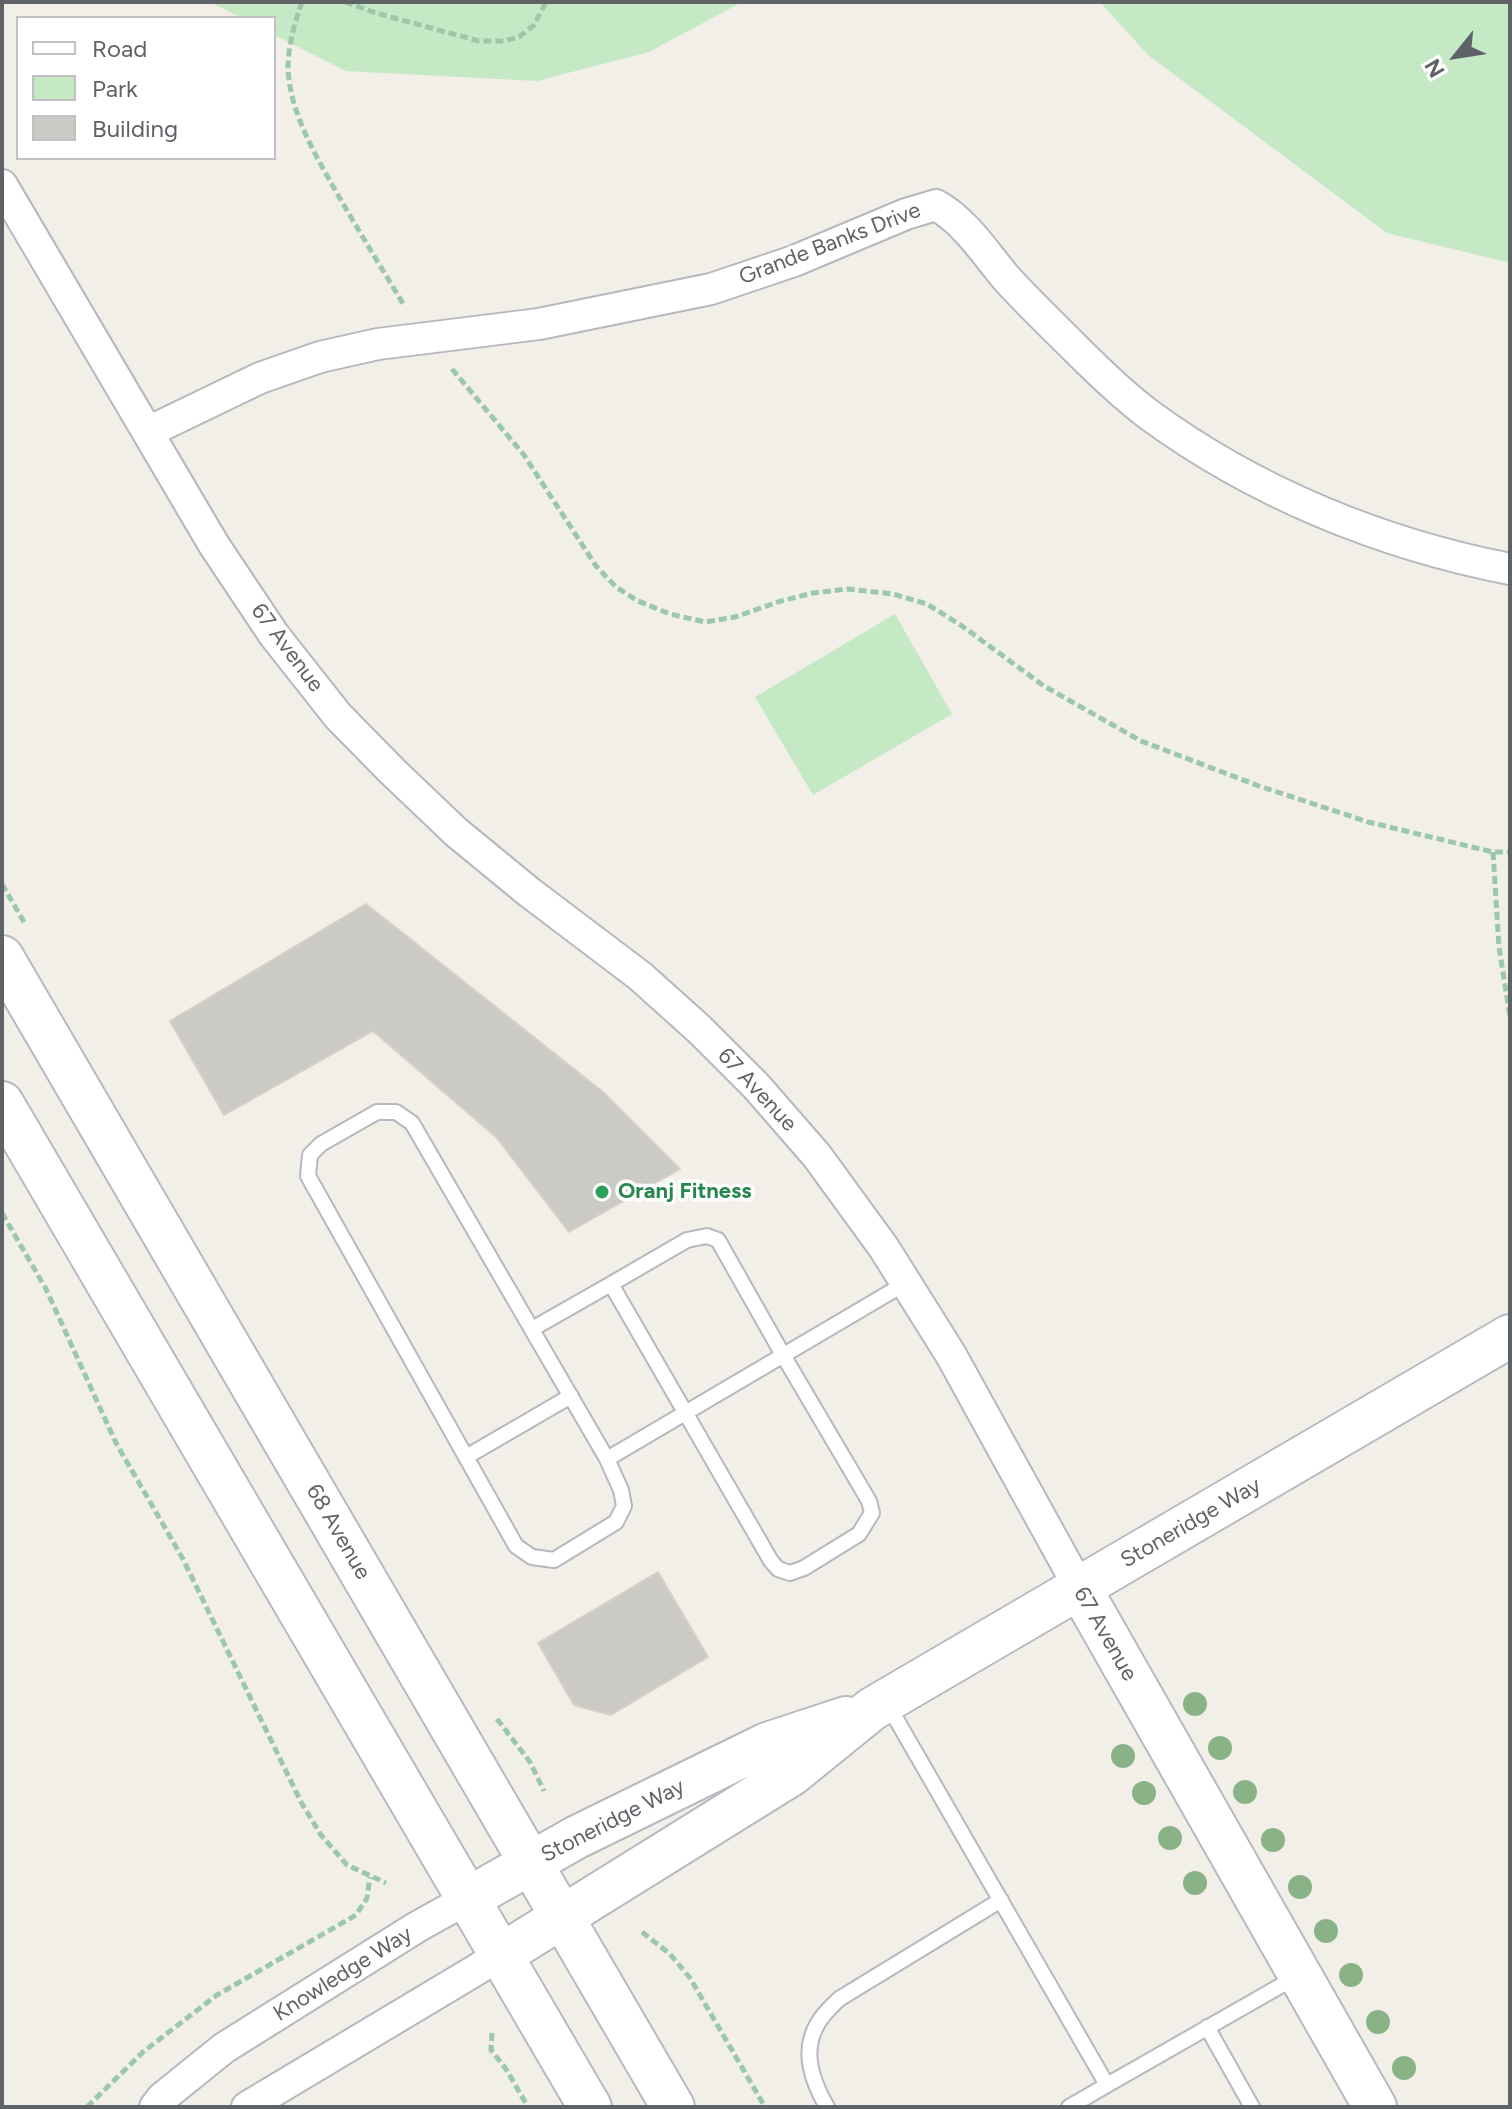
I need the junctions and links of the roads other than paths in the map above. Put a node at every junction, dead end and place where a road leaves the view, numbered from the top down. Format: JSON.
{"nodes":[{"id":1,"x":2,"y":185,"type":"edge"},
{"id":2,"x":148,"y":432,"type":"junction"},
{"id":3,"x":1510,"y":569,"type":"edge"},
{"id":4,"x":2,"y":957,"type":"edge"},
{"id":5,"x":2,"y":1103,"type":"edge"},
{"id":6,"x":906,"y":1283,"type":"junction"},
{"id":7,"x":611,"y":1284,"type":"junction"},
{"id":8,"x":532,"y":1329,"type":"junction"},
{"id":9,"x":1510,"y":1336,"type":"edge"},
{"id":10,"x":783,"y":1355,"type":"junction"},
{"id":11,"x":571,"y":1396,"type":"junction"},
{"id":12,"x":686,"y":1412,"type":"junction"},
{"id":13,"x":466,"y":1457,"type":"junction"},
{"id":14,"x":607,"y":1459,"type":"junction"},
{"id":15,"x":1079,"y":1587,"type":"junction"},
{"id":16,"x":879,"y":1705,"type":"junction"},
{"id":17,"x":532,"y":1863,"type":"junction"},
{"id":18,"x":469,"y":1898,"type":"junction"},
{"id":19,"x":1001,"y":1900,"type":"junction"},
{"id":20,"x":563,"y":1917,"type":"junction"},
{"id":21,"x":501,"y":1955,"type":"junction"},
{"id":22,"x":1299,"y":1975,"type":"junction"},
{"id":23,"x":1207,"y":2027,"type":"junction"},
{"id":24,"x":1107,"y":2085,"type":"junction"},
{"id":25,"x":161,"y":2104,"type":"edge"},
{"id":26,"x":247,"y":2107,"type":"edge"},
{"id":27,"x":590,"y":2107,"type":"edge"},
{"id":28,"x":673,"y":2107,"type":"edge"},
{"id":29,"x":827,"y":2107,"type":"edge"},
{"id":30,"x":1069,"y":2107,"type":"edge"},
{"id":31,"x":1252,"y":2107,"type":"edge"},
{"id":32,"x":1375,"y":2107,"type":"edge"}],
"edges":[{"from":1,"to":2,"type":"street","name":"67 Avenue"},
{"from":2,"to":3,"type":"street","name":"Grande Banks Drive"},
{"from":2,"to":6,"type":"street","name":"67 Avenue"},
{"from":4,"to":17,"type":"main road","name":"68 Avenue"},
{"from":5,"to":18,"type":"main road"},
{"from":6,"to":10,"type":"lane"},
{"from":6,"to":15,"type":"street","name":"67 Avenue"},
{"from":7,"to":8,"type":"lane"},
{"from":7,"to":10,"type":"lane"},
{"from":7,"to":12,"type":"lane"},
{"from":8,"to":11,"type":"lane"},
{"from":8,"to":13,"type":"lane"},
{"from":9,"to":15,"type":"main road","name":"Stoneridge Way"},
{"from":10,"to":12,"type":"lane"},
{"from":10,"to":12,"type":"lane"},
{"from":11,"to":13,"type":"lane"},
{"from":11,"to":14,"type":"lane"},
{"from":12,"to":14,"type":"lane"},
{"from":13,"to":14,"type":"lane"},
{"from":15,"to":16,"type":"main road","name":"Stoneridge Way"},
{"from":15,"to":22,"type":"main road","name":"67 Avenue"},
{"from":16,"to":17,"type":"main road","name":"Stoneridge Way"},
{"from":16,"to":19,"type":"lane"},
{"from":16,"to":20,"type":"main road","name":"Stoneridge Way"},
{"from":17,"to":18,"type":"main road","name":"Knowledge Way"},
{"from":17,"to":20,"type":"main road","name":"68 Avenue"},
{"from":18,"to":21,"type":"main road"},
{"from":18,"to":25,"type":"street","name":"Knowledge Way"},
{"from":19,"to":24,"type":"lane"},
{"from":19,"to":29,"type":"lane"},
{"from":20,"to":21,"type":"main road"},
{"from":20,"to":28,"type":"main road","name":"68 Avenue"},
{"from":21,"to":26,"type":"street"},
{"from":21,"to":27,"type":"main road"},
{"from":22,"to":23,"type":"lane"},
{"from":22,"to":32,"type":"main road","name":"67 Avenue"},
{"from":23,"to":24,"type":"lane"},
{"from":23,"to":31,"type":"lane"},
{"from":24,"to":30,"type":"lane"}]}
